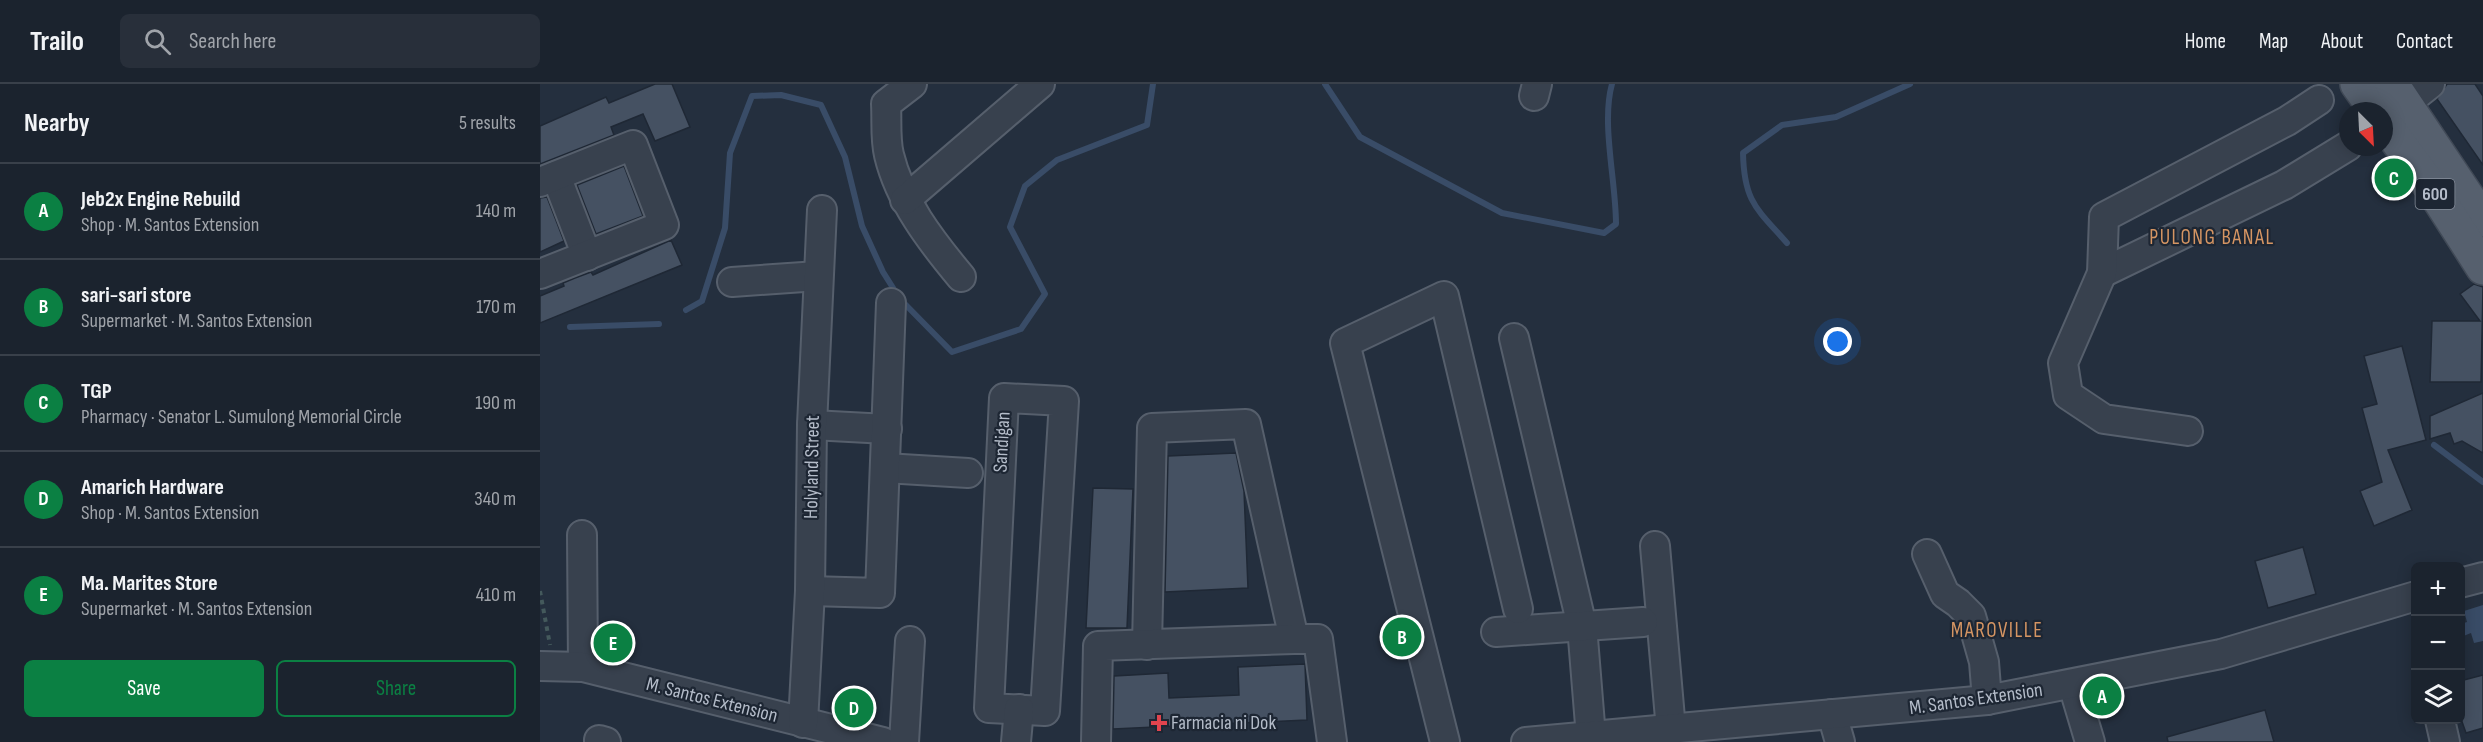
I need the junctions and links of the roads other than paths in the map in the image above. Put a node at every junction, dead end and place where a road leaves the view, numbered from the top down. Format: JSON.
{"nodes":[{"id":1,"x":912,"y":84,"type":"edge"},
{"id":2,"x":1040,"y":84,"type":"edge"},
{"id":3,"x":2357,"y":84,"type":"edge"},
{"id":4,"x":2319,"y":100,"type":"dead end"},
{"id":5,"x":2397,"y":101,"type":"edge"},
{"id":6,"x":2339,"y":151,"type":"edge"},
{"id":7,"x":548,"y":179,"type":"edge"},
{"id":8,"x":905,"y":200,"type":"junction"},
{"id":9,"x":822,"y":210,"type":"dead end"},
{"id":10,"x":2483,"y":220,"type":"edge"},
{"id":11,"x":586,"y":256,"type":"junction"},
{"id":12,"x":2483,"y":267,"type":"edge"},
{"id":13,"x":2102,"y":273,"type":"junction"},
{"id":14,"x":540,"y":274,"type":"edge"},
{"id":15,"x":818,"y":276,"type":"junction"},
{"id":16,"x":961,"y":277,"type":"dead end"},
{"id":17,"x":732,"y":282,"type":"dead end"},
{"id":18,"x":891,"y":303,"type":"dead end"},
{"id":19,"x":1514,"y":338,"type":"dead end"},
{"id":20,"x":812,"y":425,"type":"junction"},
{"id":21,"x":887,"y":429,"type":"junction"},
{"id":22,"x":2188,"y":431,"type":"dead end"},
{"id":23,"x":885,"y":468,"type":"junction"},
{"id":24,"x":968,"y":473,"type":"dead end"},
{"id":25,"x":582,"y":535,"type":"dead end"},
{"id":26,"x":1655,"y":546,"type":"dead end"},
{"id":27,"x":1927,"y":554,"type":"dead end"},
{"id":28,"x":2483,"y":577,"type":"edge"},
{"id":29,"x":2465,"y":582,"type":"edge"},
{"id":30,"x":810,"y":591,"type":"junction"},
{"id":31,"x":2411,"y":597,"type":"edge"},
{"id":32,"x":1518,"y":609,"type":"dead end"},
{"id":33,"x":1643,"y":622,"type":"dead end"},
{"id":34,"x":1582,"y":626,"type":"junction"},
{"id":35,"x":1496,"y":632,"type":"dead end"},
{"id":36,"x":1294,"y":639,"type":"junction"},
{"id":37,"x":910,"y":641,"type":"dead end"},
{"id":38,"x":1147,"y":645,"type":"junction"},
{"id":39,"x":547,"y":666,"type":"edge"},
{"id":40,"x":583,"y":667,"type":"junction"},
{"id":41,"x":2073,"y":685,"type":"junction"},
{"id":42,"x":1987,"y":700,"type":"junction"},
{"id":43,"x":1019,"y":710,"type":"junction"},
{"id":44,"x":1832,"y":714,"type":"junction"},
{"id":45,"x":2441,"y":724,"type":"edge"},
{"id":46,"x":1671,"y":730,"type":"junction"},
{"id":47,"x":819,"y":732,"type":"edge"},
{"id":48,"x":854,"y":739,"type":"edge"},
{"id":49,"x":1578,"y":739,"type":"edge"},
{"id":50,"x":883,"y":742,"type":"edge"},
{"id":51,"x":904,"y":742,"type":"edge"},
{"id":52,"x":1016,"y":742,"type":"edge"},
{"id":53,"x":1096,"y":742,"type":"edge"},
{"id":54,"x":1332,"y":742,"type":"edge"},
{"id":55,"x":1445,"y":742,"type":"edge"},
{"id":56,"x":1526,"y":742,"type":"edge"},
{"id":57,"x":1840,"y":742,"type":"edge"},
{"id":58,"x":2090,"y":742,"type":"edge"},
{"id":59,"x":2445,"y":742,"type":"edge"}],
"edges":[{"from":1,"to":8,"type":"street"},
{"from":2,"to":8,"type":"street"},
{"from":3,"to":5,"type":"main road","number":"600"},
{"from":4,"to":13,"type":"street"},
{"from":5,"to":10,"type":"main road","number":"600"},
{"from":5,"to":12,"type":"main road","number":"600"},
{"from":6,"to":13,"type":"street"},
{"from":7,"to":11,"type":"street"},
{"from":7,"to":11,"type":"street"},
{"from":8,"to":16,"type":"street"},
{"from":9,"to":15,"type":"street","name":"Holyland Street"},
{"from":11,"to":14,"type":"street"},
{"from":13,"to":22,"type":"street"},
{"from":15,"to":17,"type":"street"},
{"from":15,"to":20,"type":"street","name":"Holyland Street"},
{"from":18,"to":21,"type":"street"},
{"from":19,"to":34,"type":"street"},
{"from":20,"to":21,"type":"street"},
{"from":20,"to":30,"type":"street","name":"Holyland Street"},
{"from":21,"to":23,"type":"street"},
{"from":23,"to":24,"type":"street"},
{"from":23,"to":30,"type":"street"},
{"from":25,"to":40,"type":"street"},
{"from":26,"to":46,"type":"street"},
{"from":27,"to":42,"type":"street"},
{"from":28,"to":29,"type":"street"},
{"from":30,"to":47,"type":"street","name":"Holyland Street"},
{"from":31,"to":41,"type":"street","name":"M. Santos Extension"},
{"from":32,"to":55,"type":"street"},
{"from":33,"to":34,"type":"street"},
{"from":34,"to":35,"type":"street"},
{"from":34,"to":49,"type":"street"},
{"from":36,"to":38,"type":"street"},
{"from":36,"to":38,"type":"street"},
{"from":36,"to":54,"type":"street"},
{"from":37,"to":51,"type":"street"},
{"from":38,"to":53,"type":"street"},
{"from":39,"to":40,"type":"street","name":"M. Santos Extension"},
{"from":40,"to":47,"type":"street","name":"M. Santos Extension"},
{"from":41,"to":42,"type":"street","name":"M. Santos Extension"},
{"from":41,"to":58,"type":"street"},
{"from":42,"to":44,"type":"street","name":"M. Santos Extension"},
{"from":43,"to":43,"type":"street","name":"Sandigan"},
{"from":43,"to":52,"type":"street"},
{"from":44,"to":46,"type":"street","name":"M. Santos Extension"},
{"from":44,"to":57,"type":"street"},
{"from":45,"to":59,"type":"street"},
{"from":46,"to":49,"type":"street","name":"M. Santos Extension"},
{"from":47,"to":48,"type":"street","name":"M. Santos Extension"},
{"from":48,"to":50,"type":"street","name":"M. Santos Extension"},
{"from":49,"to":56,"type":"street","name":"M. Santos Extension"}]}
